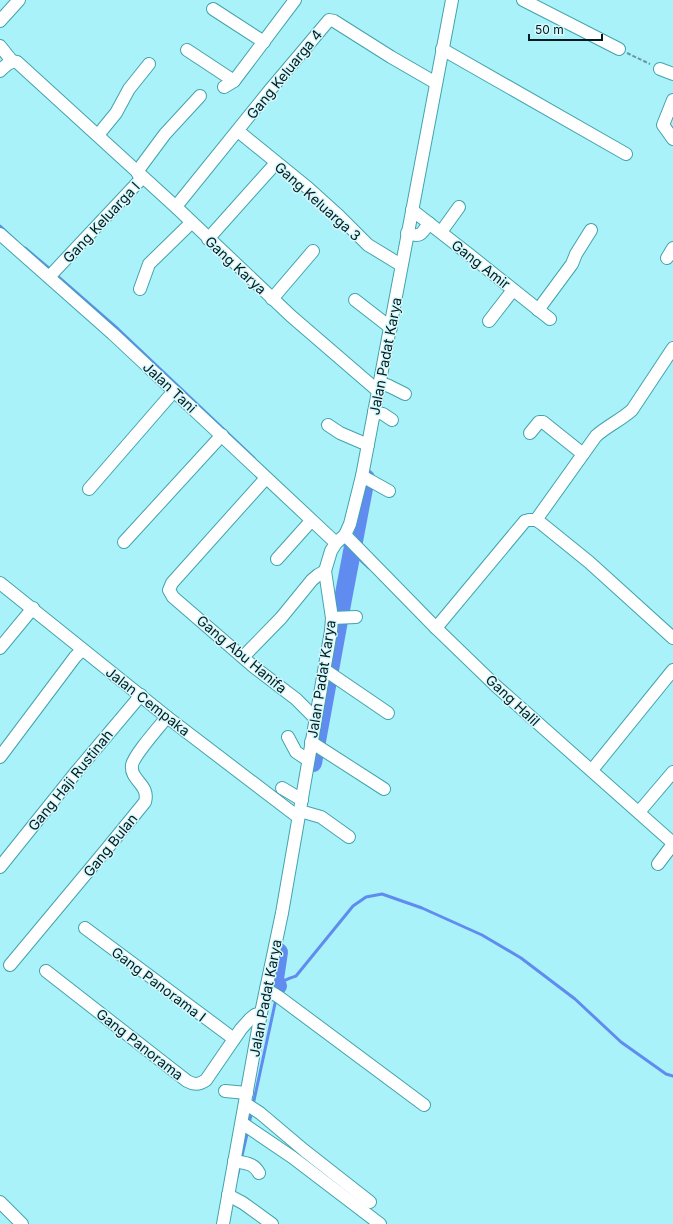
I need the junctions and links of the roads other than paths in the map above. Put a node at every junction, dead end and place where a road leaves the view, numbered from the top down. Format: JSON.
{"nodes":[{"id":1,"x":19,"y":0,"type":"edge"},
{"id":2,"x":295,"y":0,"type":"edge"},
{"id":3,"x":452,"y":0,"type":"edge"},
{"id":4,"x":523,"y":0,"type":"edge"},
{"id":5,"x":213,"y":9,"type":"dead end"},
{"id":6,"x":0,"y":20,"type":"edge"},
{"id":7,"x":264,"y":42,"type":"junction"},
{"id":8,"x":0,"y":46,"type":"edge"},
{"id":9,"x":619,"y":49,"type":"road end"},
{"id":10,"x":187,"y":50,"type":"dead end"},
{"id":11,"x":446,"y":52,"type":"junction"},
{"id":12,"x":12,"y":62,"type":"junction"},
{"id":13,"x":149,"y":64,"type":"dead end"},
{"id":14,"x":660,"y":69,"type":"road end"},
{"id":15,"x":0,"y":71,"type":"edge"},
{"id":16,"x":673,"y":74,"type":"edge"},
{"id":17,"x":436,"y":83,"type":"junction"},
{"id":18,"x":200,"y":96,"type":"dead end"},
{"id":19,"x":673,"y":100,"type":"edge"},
{"id":20,"x":238,"y":131,"type":"junction"},
{"id":21,"x":98,"y":135,"type":"junction"},
{"id":22,"x":672,"y":139,"type":"edge"},
{"id":23,"x":626,"y":154,"type":"dead end"},
{"id":24,"x":276,"y":163,"type":"junction"},
{"id":25,"x":140,"y":176,"type":"junction"},
{"id":26,"x":459,"y":206,"type":"dead end"},
{"id":27,"x":177,"y":208,"type":"junction"},
{"id":28,"x":412,"y":210,"type":"junction"},
{"id":29,"x":191,"y":223,"type":"junction"},
{"id":30,"x":429,"y":223,"type":"junction"},
{"id":31,"x":591,"y":230,"type":"dead end"},
{"id":32,"x":440,"y":232,"type":"junction"},
{"id":33,"x":0,"y":234,"type":"edge"},
{"id":34,"x":411,"y":234,"type":"junction"},
{"id":35,"x":208,"y":238,"type":"junction"},
{"id":36,"x":313,"y":251,"type":"dead end"},
{"id":37,"x":401,"y":265,"type":"junction"},
{"id":38,"x":53,"y":273,"type":"junction"},
{"id":39,"x":140,"y":289,"type":"dead end"},
{"id":40,"x":513,"y":290,"type":"junction"},
{"id":41,"x":272,"y":299,"type":"junction"},
{"id":42,"x":355,"y":300,"type":"dead end"},
{"id":43,"x":538,"y":310,"type":"junction"},
{"id":44,"x":550,"y":319,"type":"dead end"},
{"id":45,"x":488,"y":321,"type":"dead end"},
{"id":46,"x":390,"y":328,"type":"junction"},
{"id":47,"x":673,"y":348,"type":"edge"},
{"id":48,"x":382,"y":386,"type":"junction"},
{"id":49,"x":174,"y":391,"type":"junction"},
{"id":50,"x":405,"y":394,"type":"dead end"},
{"id":51,"x":328,"y":425,"type":"dead end"},
{"id":52,"x":530,"y":433,"type":"dead end"},
{"id":53,"x":222,"y":435,"type":"junction"},
{"id":54,"x":368,"y":445,"type":"junction"},
{"id":55,"x":583,"y":454,"type":"junction"},
{"id":56,"x":266,"y":478,"type":"junction"},
{"id":57,"x":366,"y":478,"type":"junction"},
{"id":58,"x":89,"y":489,"type":"dead end"},
{"id":59,"x":389,"y":491,"type":"dead end"},
{"id":60,"x":536,"y":520,"type":"junction"},
{"id":61,"x":311,"y":521,"type":"junction"},
{"id":62,"x":341,"y":539,"type":"junction"},
{"id":63,"x":124,"y":542,"type":"dead end"},
{"id":64,"x":359,"y":550,"type":"joint"},
{"id":65,"x":278,"y":559,"type":"dead end"},
{"id":66,"x":325,"y":571,"type":"junction"},
{"id":67,"x":0,"y":583,"type":"edge"},
{"id":68,"x":33,"y":608,"type":"junction"},
{"id":69,"x":436,"y":628,"type":"junction"},
{"id":70,"x":673,"y":638,"type":"edge"},
{"id":71,"x":0,"y":648,"type":"edge"},
{"id":72,"x":82,"y":650,"type":"junction"},
{"id":73,"x":243,"y":657,"type":"junction"},
{"id":74,"x":673,"y":670,"type":"edge"},
{"id":75,"x":329,"y":672,"type":"junction"},
{"id":76,"x":141,"y":695,"type":"junction"},
{"id":77,"x":388,"y":713,"type":"dead end"},
{"id":78,"x":167,"y":716,"type":"junction"},
{"id":79,"x":315,"y":718,"type":"junction"},
{"id":80,"x":288,"y":737,"type":"dead end"},
{"id":81,"x":311,"y":742,"type":"junction"},
{"id":82,"x":0,"y":757,"type":"edge"},
{"id":83,"x":308,"y":760,"type":"junction"},
{"id":84,"x":592,"y":770,"type":"junction"},
{"id":85,"x":673,"y":772,"type":"edge"},
{"id":86,"x":282,"y":788,"type":"dead end"},
{"id":87,"x":384,"y":789,"type":"dead end"},
{"id":88,"x":302,"y":811,"type":"junction"},
{"id":89,"x":639,"y":812,"type":"junction"},
{"id":90,"x":349,"y":837,"type":"dead end"},
{"id":91,"x":672,"y":845,"type":"edge"},
{"id":92,"x":658,"y":864,"type":"dead end"},
{"id":93,"x":0,"y":867,"type":"edge"},
{"id":94,"x":85,"y":928,"type":"dead end"},
{"id":95,"x":10,"y":965,"type":"dead end"},
{"id":96,"x":46,"y":971,"type":"dead end"},
{"id":97,"x":272,"y":993,"type":"junction"},
{"id":98,"x":261,"y":1013,"type":"junction"},
{"id":99,"x":234,"y":1039,"type":"junction"},
{"id":100,"x":225,"y":1090,"type":"dead end"},
{"id":101,"x":251,"y":1104,"type":"junction"},
{"id":102,"x":424,"y":1105,"type":"dead end"},
{"id":103,"x":249,"y":1127,"type":"junction"},
{"id":104,"x":241,"y":1162,"type":"junction"},
{"id":105,"x":259,"y":1173,"type":"dead end"},
{"id":106,"x":337,"y":1176,"type":"junction"},
{"id":107,"x":329,"y":1186,"type":"junction"},
{"id":108,"x":235,"y":1198,"type":"junction"},
{"id":109,"x":0,"y":1202,"type":"edge"},
{"id":110,"x":370,"y":1202,"type":"dead end"},
{"id":111,"x":22,"y":1224,"type":"edge"},
{"id":112,"x":223,"y":1224,"type":"edge"},
{"id":113,"x":272,"y":1224,"type":"edge"},
{"id":114,"x":380,"y":1224,"type":"edge"}],
"edges":[{"from":1,"to":6,"type":"street"},
{"from":2,"to":7,"type":"street"},
{"from":3,"to":11,"type":"street","name":"Jalan Padat Karya"},
{"from":4,"to":9,"type":"street"},
{"from":5,"to":7,"type":"street"},
{"from":7,"to":10,"type":"street"},
{"from":8,"to":12,"type":"street"},
{"from":11,"to":17,"type":"street","name":"Jalan Padat Karya"},
{"from":11,"to":23,"type":"street"},
{"from":12,"to":15,"type":"street"},
{"from":12,"to":21,"type":"street","name":"Gang Karya"},
{"from":13,"to":21,"type":"street"},
{"from":14,"to":16,"type":"street"},
{"from":17,"to":20,"type":"street","name":"Gang Keluarga 4"},
{"from":17,"to":28,"type":"street","name":"Jalan Padat Karya"},
{"from":18,"to":25,"type":"street","name":"Gang Keluarga I"},
{"from":19,"to":22,"type":"street"},
{"from":20,"to":24,"type":"street","name":"Gang Keluarga 3"},
{"from":20,"to":27,"type":"street"},
{"from":21,"to":25,"type":"street","name":"Gang Karya"},
{"from":24,"to":35,"type":"street"},
{"from":24,"to":37,"type":"street","name":"Gang Keluarga 3"},
{"from":25,"to":27,"type":"street","name":"Gang Karya"},
{"from":25,"to":38,"type":"street","name":"Gang Keluarga I"},
{"from":26,"to":32,"type":"street"},
{"from":27,"to":29,"type":"street","name":"Gang Karya"},
{"from":28,"to":30,"type":"street","name":"Gang Amir"},
{"from":28,"to":34,"type":"street","name":"Jalan Padat Karya"},
{"from":29,"to":35,"type":"street","name":"Gang Karya"},
{"from":29,"to":39,"type":"street"},
{"from":30,"to":32,"type":"street","name":"Gang Amir"},
{"from":30,"to":34,"type":"street"},
{"from":31,"to":43,"type":"street"},
{"from":32,"to":40,"type":"street","name":"Gang Amir"},
{"from":33,"to":38,"type":"street","name":"Jalan Tani"},
{"from":34,"to":37,"type":"street","name":"Jalan Padat Karya"},
{"from":35,"to":41,"type":"street","name":"Gang Karya"},
{"from":36,"to":41,"type":"street"},
{"from":37,"to":46,"type":"street","name":"Jalan Padat Karya"},
{"from":38,"to":49,"type":"street","name":"Jalan Tani"},
{"from":40,"to":43,"type":"street","name":"Gang Amir"},
{"from":40,"to":45,"type":"street"},
{"from":41,"to":48,"type":"street","name":"Gang Karya"},
{"from":42,"to":46,"type":"street"},
{"from":43,"to":44,"type":"street","name":"Gang Amir"},
{"from":46,"to":48,"type":"street","name":"Jalan Padat Karya"},
{"from":47,"to":55,"type":"street"},
{"from":48,"to":50,"type":"street","name":"Gang Karya"},
{"from":48,"to":54,"type":"street","name":"Jalan Padat Karya"},
{"from":49,"to":53,"type":"street","name":"Jalan Tani"},
{"from":49,"to":58,"type":"street"},
{"from":51,"to":54,"type":"street"},
{"from":52,"to":55,"type":"street"},
{"from":53,"to":56,"type":"street","name":"Jalan Tani"},
{"from":53,"to":63,"type":"street"},
{"from":54,"to":57,"type":"street","name":"Jalan Padat Karya"},
{"from":55,"to":60,"type":"street"},
{"from":56,"to":61,"type":"street","name":"Jalan Tani"},
{"from":56,"to":73,"type":"street","name":"Gang Abu Hanifa"},
{"from":57,"to":59,"type":"street"},
{"from":57,"to":62,"type":"street","name":"Jalan Padat Karya"},
{"from":60,"to":69,"type":"street"},
{"from":60,"to":70,"type":"street"},
{"from":61,"to":62,"type":"street","name":"Jalan Tani"},
{"from":61,"to":65,"type":"street"},
{"from":62,"to":64,"type":"street","name":"Jalan Tani"},
{"from":62,"to":66,"type":"street","name":"Jalan Padat Karya"},
{"from":64,"to":69,"type":"street","name":"Gang Halil"},
{"from":66,"to":73,"type":"street"},
{"from":66,"to":75,"type":"street","name":"Jalan Padat Karya"},
{"from":67,"to":68,"type":"street","name":"Jalan Cempaka"},
{"from":68,"to":71,"type":"street"},
{"from":68,"to":72,"type":"street","name":"Jalan Cempaka"},
{"from":69,"to":84,"type":"street","name":"Gang Halil"},
{"from":72,"to":76,"type":"street","name":"Jalan Cempaka"},
{"from":72,"to":82,"type":"street"},
{"from":73,"to":79,"type":"street","name":"Gang Abu Hanifa"},
{"from":74,"to":84,"type":"street"},
{"from":75,"to":77,"type":"street"},
{"from":75,"to":79,"type":"street","name":"Jalan Padat Karya"},
{"from":76,"to":78,"type":"street","name":"Jalan Cempaka"},
{"from":76,"to":93,"type":"street","name":"Gang Haji Rustinah"},
{"from":78,"to":88,"type":"street","name":"Jalan Cempaka"},
{"from":78,"to":95,"type":"street","name":"Gang Bulan"},
{"from":79,"to":81,"type":"street","name":"Jalan Padat Karya"},
{"from":80,"to":83,"type":"street"},
{"from":81,"to":83,"type":"street","name":"Jalan Padat Karya"},
{"from":81,"to":87,"type":"street"},
{"from":83,"to":88,"type":"street","name":"Jalan Padat Karya"},
{"from":84,"to":89,"type":"street","name":"Gang Halil"},
{"from":85,"to":89,"type":"street"},
{"from":86,"to":88,"type":"street"},
{"from":88,"to":90,"type":"street"},
{"from":88,"to":97,"type":"street","name":"Jalan Padat Karya"},
{"from":89,"to":91,"type":"street","name":"Gang Halil"},
{"from":91,"to":92,"type":"street"},
{"from":94,"to":99,"type":"street","name":"Gang Panorama I"},
{"from":96,"to":99,"type":"street","name":"Gang Panorama"},
{"from":97,"to":98,"type":"street","name":"Jalan Padat Karya"},
{"from":97,"to":102,"type":"street"},
{"from":98,"to":99,"type":"street","name":"Gang Panorama"},
{"from":98,"to":101,"type":"street","name":"Jalan Padat Karya"},
{"from":100,"to":101,"type":"street"},
{"from":101,"to":103,"type":"street","name":"Jalan Padat Karya"},
{"from":101,"to":106,"type":"street"},
{"from":103,"to":104,"type":"street","name":"Jalan Padat Karya"},
{"from":103,"to":107,"type":"street"},
{"from":104,"to":105,"type":"street"},
{"from":104,"to":108,"type":"street","name":"Jalan Padat Karya"},
{"from":106,"to":107,"type":"street"},
{"from":106,"to":110,"type":"street"},
{"from":107,"to":114,"type":"street"},
{"from":108,"to":112,"type":"street","name":"Jalan Padat Karya"},
{"from":108,"to":113,"type":"street"},
{"from":109,"to":111,"type":"street"}]}
